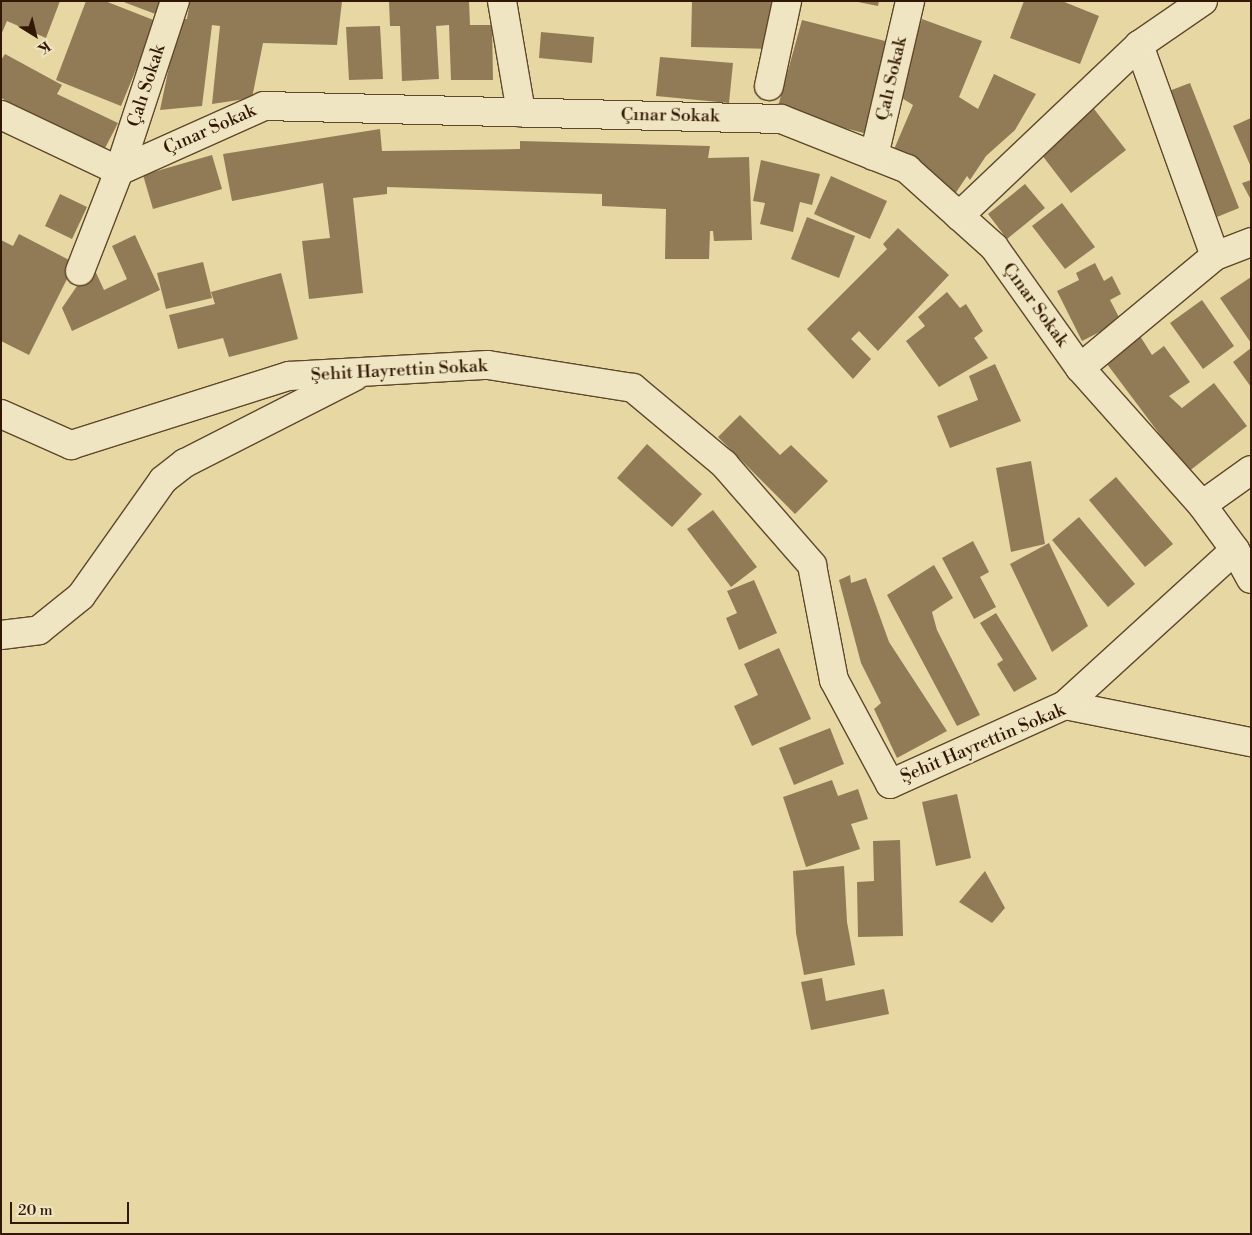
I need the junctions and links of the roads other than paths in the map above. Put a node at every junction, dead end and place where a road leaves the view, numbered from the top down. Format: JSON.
{"nodes":[{"id":1,"x":176,"y":1,"type":"edge"},
{"id":2,"x":502,"y":1,"type":"edge"},
{"id":3,"x":787,"y":1,"type":"edge"},
{"id":4,"x":910,"y":1,"type":"edge"},
{"id":5,"x":1203,"y":1,"type":"edge"},
{"id":6,"x":1139,"y":45,"type":"junction"},
{"id":7,"x":769,"y":86,"type":"dead end"},
{"id":8,"x":521,"y":112,"type":"junction"},
{"id":9,"x":1,"y":116,"type":"edge"},
{"id":10,"x":874,"y":156,"type":"junction"},
{"id":11,"x":119,"y":172,"type":"junction"},
{"id":12,"x":959,"y":216,"type":"junction"},
{"id":13,"x":1251,"y":242,"type":"edge"},
{"id":14,"x":1215,"y":256,"type":"junction"},
{"id":15,"x":80,"y":271,"type":"dead end"},
{"id":16,"x":1080,"y":368,"type":"junction"},
{"id":17,"x":365,"y":372,"type":"junction"},
{"id":18,"x":1,"y":414,"type":"edge"},
{"id":19,"x":1251,"y":470,"type":"edge"},
{"id":20,"x":1202,"y":505,"type":"junction"},
{"id":21,"x":1235,"y":550,"type":"junction"},
{"id":22,"x":1251,"y":579,"type":"edge"},
{"id":23,"x":1,"y":635,"type":"edge"},
{"id":24,"x":1065,"y":705,"type":"junction"},
{"id":25,"x":1251,"y":742,"type":"edge"}],
"edges":[{"from":1,"to":11,"type":"street","name":"Çalı Sokak"},
{"from":2,"to":8,"type":"street"},
{"from":3,"to":7,"type":"street"},
{"from":4,"to":10,"type":"street","name":"Çalı Sokak"},
{"from":5,"to":6,"type":"street"},
{"from":6,"to":12,"type":"street"},
{"from":6,"to":14,"type":"street"},
{"from":8,"to":10,"type":"street","name":"Çınar Sokak"},
{"from":8,"to":11,"type":"street","name":"Çınar Sokak"},
{"from":9,"to":11,"type":"street"},
{"from":10,"to":12,"type":"street","name":"Çınar Sokak"},
{"from":11,"to":15,"type":"street","name":"Çalı Sokak"},
{"from":12,"to":16,"type":"street","name":"Çınar Sokak"},
{"from":13,"to":14,"type":"street"},
{"from":14,"to":16,"type":"street"},
{"from":16,"to":20,"type":"street","name":"Çınar Sokak"},
{"from":17,"to":18,"type":"street","name":"Şehit Hayrettin Sokak"},
{"from":17,"to":23,"type":"street"},
{"from":17,"to":24,"type":"street","name":"Şehit Hayrettin Sokak"},
{"from":19,"to":20,"type":"street"},
{"from":20,"to":21,"type":"street"},
{"from":21,"to":22,"type":"street"},
{"from":21,"to":24,"type":"street"},
{"from":24,"to":25,"type":"street","name":"Şehit Hayrettin Sokak"}]}
